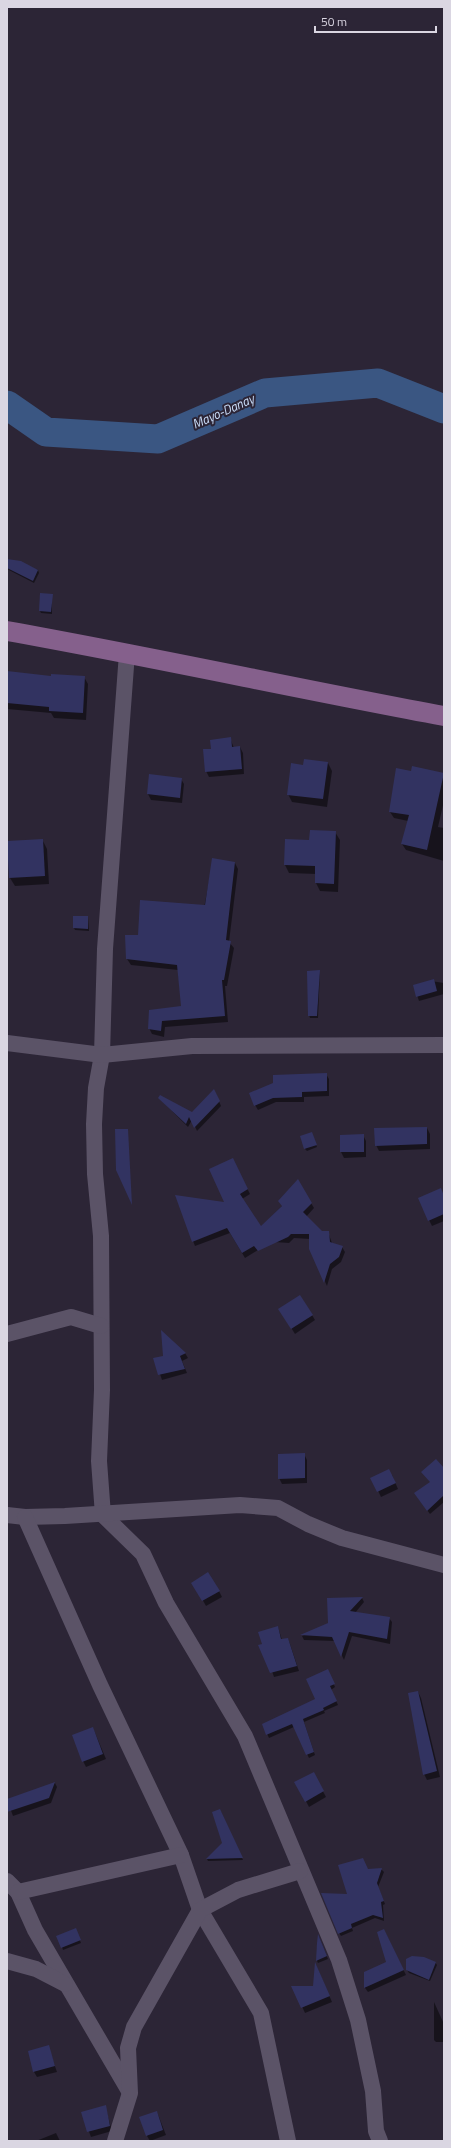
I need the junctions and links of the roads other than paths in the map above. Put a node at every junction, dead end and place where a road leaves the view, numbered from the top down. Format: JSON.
{"nodes":[{"id":1,"x":7,"y":631,"type":"edge"},
{"id":2,"x":127,"y":652,"type":"junction"},
{"id":3,"x":444,"y":716,"type":"edge"},
{"id":4,"x":7,"y":1043,"type":"edge"},
{"id":5,"x":444,"y":1045,"type":"edge"},
{"id":6,"x":102,"y":1055,"type":"junction"},
{"id":7,"x":102,"y":1326,"type":"junction"},
{"id":8,"x":7,"y":1334,"type":"edge"},
{"id":9,"x":7,"y":1515,"type":"edge"},
{"id":10,"x":103,"y":1515,"type":"junction"},
{"id":11,"x":25,"y":1517,"type":"junction"},
{"id":12,"x":444,"y":1565,"type":"edge"},
{"id":13,"x":181,"y":1855,"type":"junction"},
{"id":14,"x":300,"y":1871,"type":"junction"},
{"id":15,"x":13,"y":1886,"type":"edge"},
{"id":16,"x":200,"y":1910,"type":"junction"},
{"id":17,"x":7,"y":1961,"type":"edge"},
{"id":18,"x":65,"y":1984,"type":"junction"},
{"id":19,"x":130,"y":2093,"type":"junction"},
{"id":20,"x":115,"y":2141,"type":"edge"},
{"id":21,"x":288,"y":2141,"type":"edge"},
{"id":22,"x":380,"y":2141,"type":"edge"}],
"edges":[{"from":1,"to":2,"type":"main road"},
{"from":2,"to":3,"type":"main road"},
{"from":2,"to":6,"type":"street"},
{"from":4,"to":6,"type":"street"},
{"from":5,"to":6,"type":"street"},
{"from":6,"to":7,"type":"street"},
{"from":7,"to":8,"type":"street"},
{"from":7,"to":10,"type":"street"},
{"from":9,"to":11,"type":"street"},
{"from":10,"to":11,"type":"street"},
{"from":10,"to":12,"type":"street"},
{"from":10,"to":14,"type":"street"},
{"from":11,"to":13,"type":"street"},
{"from":13,"to":15,"type":"street"},
{"from":13,"to":16,"type":"street"},
{"from":14,"to":16,"type":"street"},
{"from":14,"to":22,"type":"street"},
{"from":15,"to":18,"type":"street"},
{"from":16,"to":19,"type":"street"},
{"from":16,"to":21,"type":"street"},
{"from":17,"to":18,"type":"street"},
{"from":18,"to":19,"type":"street"},
{"from":19,"to":20,"type":"street"}]}
